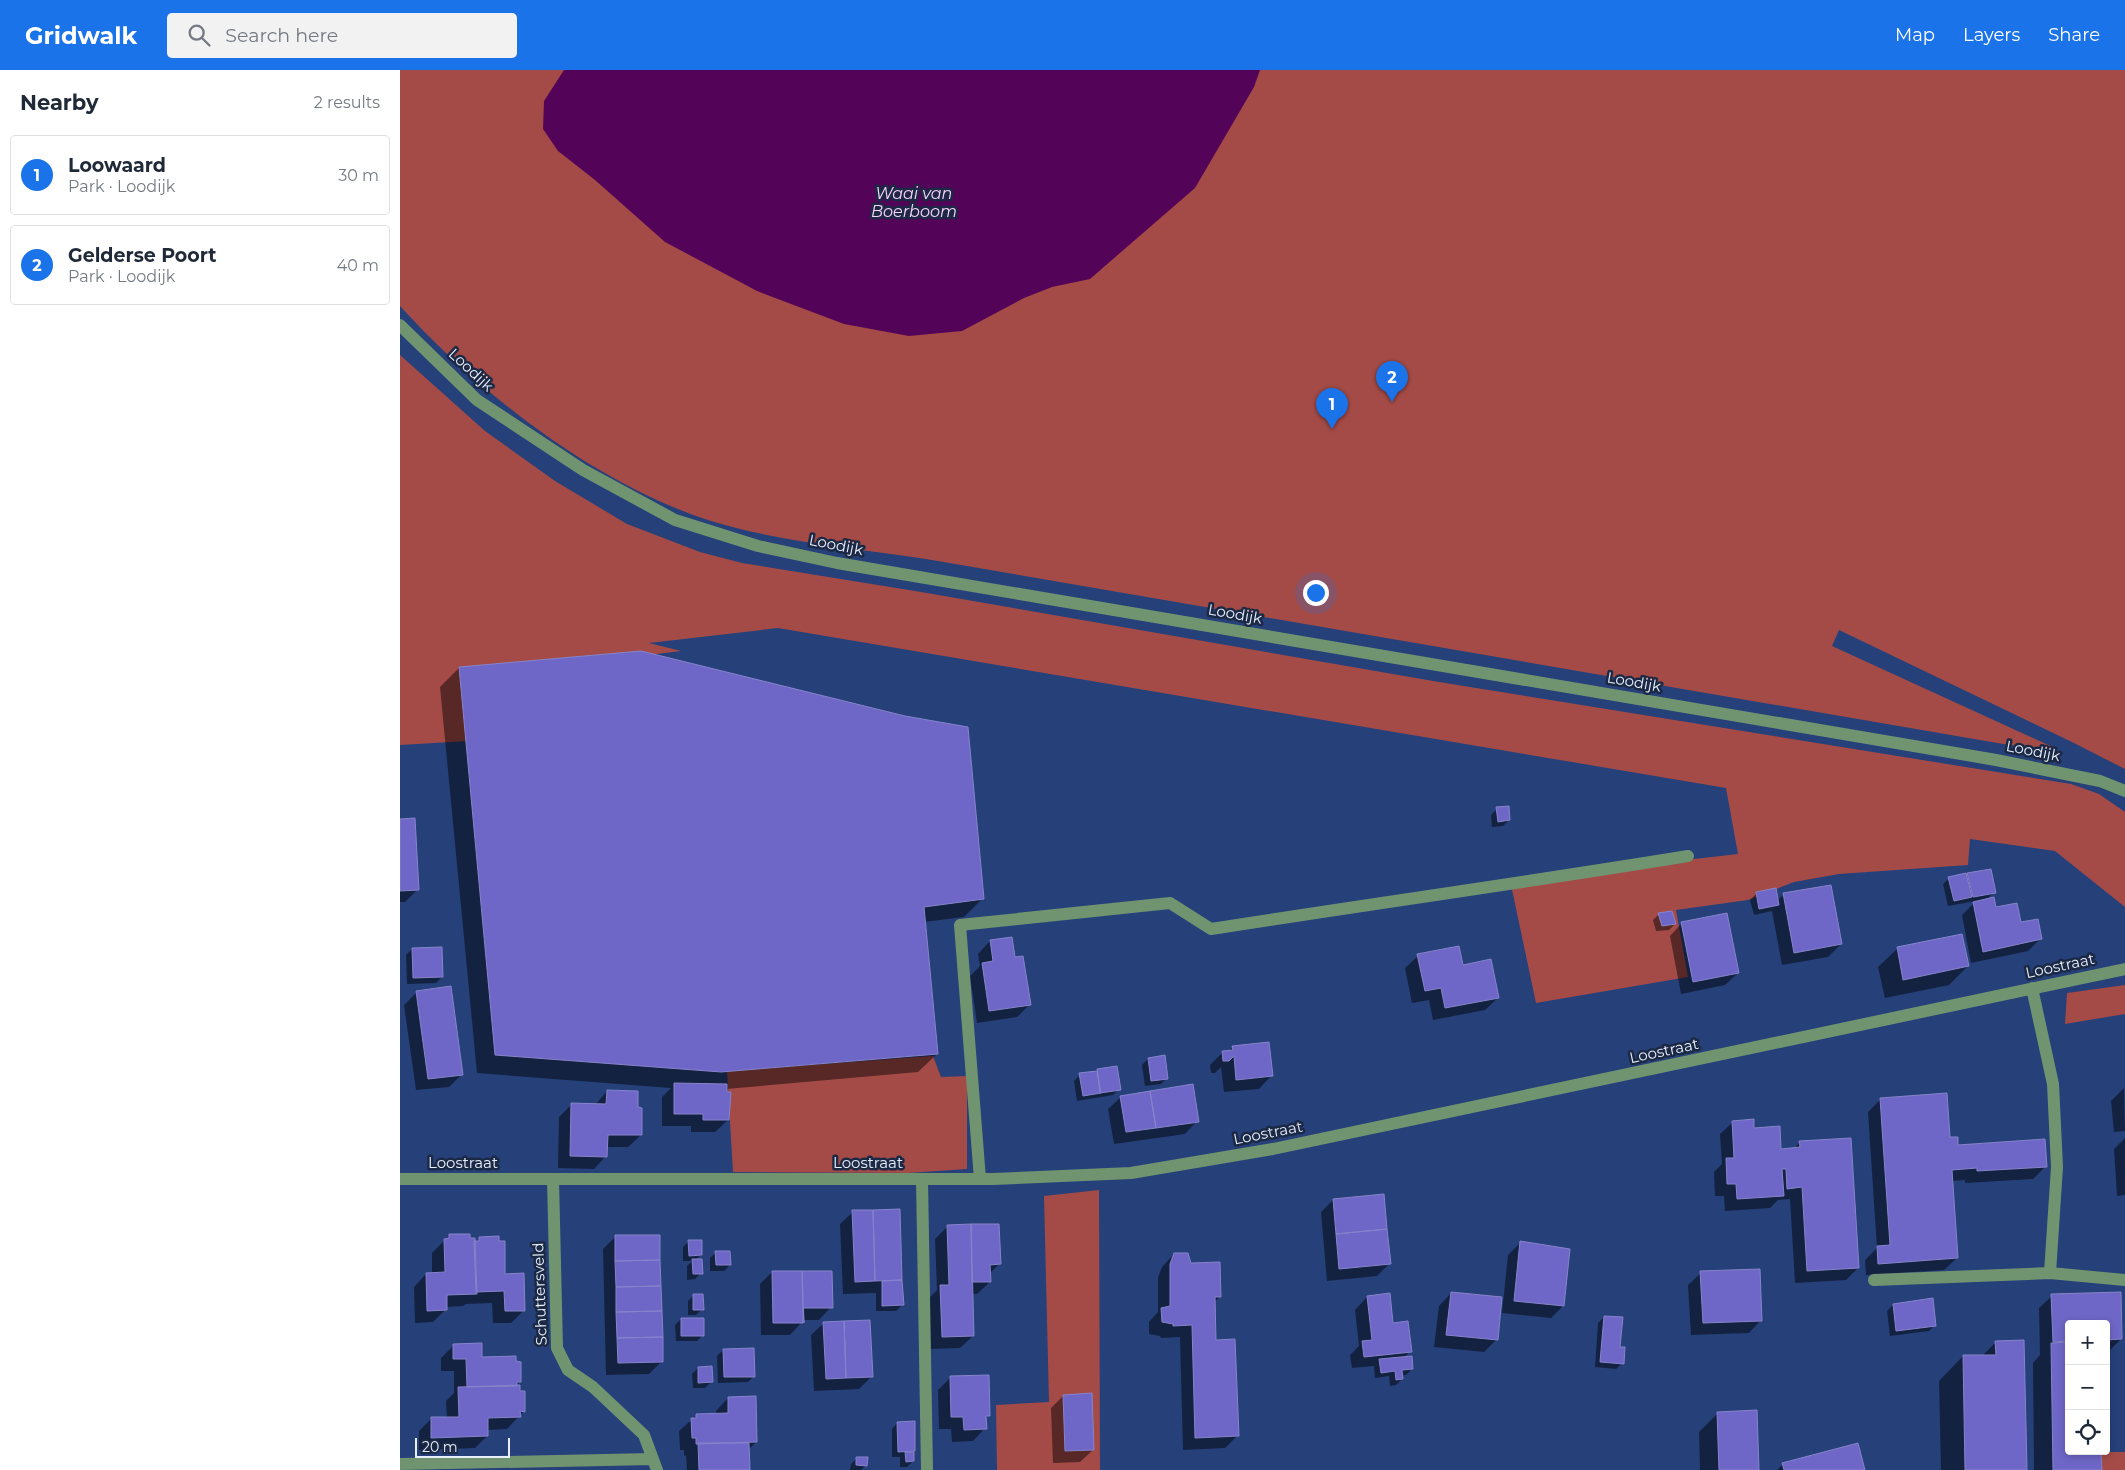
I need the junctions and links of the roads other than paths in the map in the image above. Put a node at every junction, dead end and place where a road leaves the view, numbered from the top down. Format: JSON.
{"nodes":[{"id":1,"x":400,"y":325,"type":"edge"},
{"id":2,"x":2125,"y":791,"type":"edge"},
{"id":3,"x":1688,"y":856,"type":"dead end"},
{"id":4,"x":2125,"y":969,"type":"edge"},
{"id":5,"x":2032,"y":988,"type":"junction"},
{"id":6,"x":400,"y":1179,"type":"edge"},
{"id":7,"x":553,"y":1179,"type":"junction"},
{"id":8,"x":922,"y":1179,"type":"junction"},
{"id":9,"x":980,"y":1179,"type":"junction"},
{"id":10,"x":2050,"y":1273,"type":"junction"},
{"id":11,"x":1874,"y":1280,"type":"dead end"},
{"id":12,"x":2125,"y":1280,"type":"edge"},
{"id":13,"x":401,"y":1464,"type":"edge"},
{"id":14,"x":655,"y":1464,"type":"edge"},
{"id":15,"x":927,"y":1470,"type":"edge"}],
"edges":[{"from":1,"to":2,"type":"street","name":"Loodijk"},
{"from":3,"to":9,"type":"street"},
{"from":4,"to":5,"type":"street","name":"Loostraat"},
{"from":5,"to":9,"type":"street","name":"Loostraat"},
{"from":5,"to":10,"type":"street"},
{"from":6,"to":7,"type":"street","name":"Loostraat"},
{"from":7,"to":8,"type":"street","name":"Loostraat"},
{"from":7,"to":14,"type":"street","name":"Schuttersveld"},
{"from":8,"to":9,"type":"street","name":"Loostraat"},
{"from":8,"to":15,"type":"street"},
{"from":10,"to":11,"type":"street"},
{"from":10,"to":12,"type":"street"},
{"from":13,"to":14,"type":"street","name":"Schuttersveld"}]}
